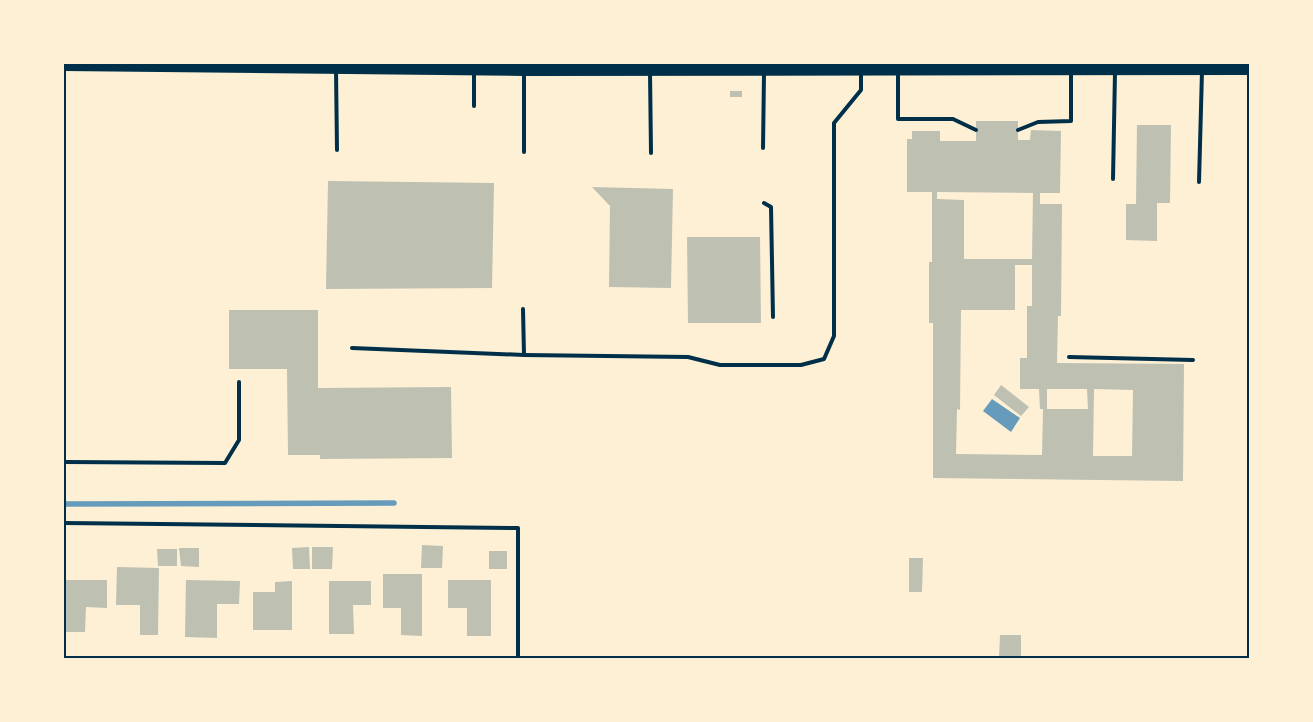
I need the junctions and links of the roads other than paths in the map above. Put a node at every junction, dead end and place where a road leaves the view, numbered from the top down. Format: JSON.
{"nodes":[{"id":1,"x":64,"y":65,"type":"edge"},
{"id":2,"x":1066,"y":67,"type":"edge"},
{"id":3,"x":336,"y":68,"type":"junction"},
{"id":4,"x":474,"y":69,"type":"junction"},
{"id":5,"x":650,"y":69,"type":"junction"},
{"id":6,"x":764,"y":69,"type":"junction"},
{"id":7,"x":861,"y":69,"type":"junction"},
{"id":8,"x":898,"y":69,"type":"junction"},
{"id":9,"x":1115,"y":69,"type":"junction"},
{"id":10,"x":1202,"y":69,"type":"junction"},
{"id":11,"x":1249,"y":69,"type":"edge"},
{"id":12,"x":524,"y":70,"type":"junction"},
{"id":13,"x":474,"y":106,"type":"dead end"},
{"id":14,"x":976,"y":130,"type":"dead end"},
{"id":15,"x":1018,"y":130,"type":"dead end"},
{"id":16,"x":763,"y":148,"type":"dead end"},
{"id":17,"x":336,"y":150,"type":"dead end"},
{"id":18,"x":524,"y":152,"type":"dead end"},
{"id":19,"x":651,"y":153,"type":"dead end"},
{"id":20,"x":1113,"y":179,"type":"dead end"},
{"id":21,"x":1199,"y":182,"type":"dead end"},
{"id":22,"x":764,"y":203,"type":"dead end"},
{"id":23,"x":523,"y":309,"type":"dead end"},
{"id":24,"x":773,"y":317,"type":"dead end"},
{"id":25,"x":352,"y":348,"type":"dead end"},
{"id":26,"x":524,"y":355,"type":"junction"},
{"id":27,"x":1068,"y":357,"type":"dead end"},
{"id":28,"x":1193,"y":360,"type":"dead end"},
{"id":29,"x":239,"y":382,"type":"dead end"},
{"id":30,"x":64,"y":462,"type":"edge"},
{"id":31,"x":64,"y":523,"type":"edge"},
{"id":32,"x":518,"y":658,"type":"edge"}],
"edges":[{"from":1,"to":3,"type":"main road"},
{"from":2,"to":8,"type":"main road"},
{"from":2,"to":9,"type":"main road"},
{"from":2,"to":15,"type":"lane"},
{"from":3,"to":4,"type":"main road"},
{"from":3,"to":17,"type":"lane"},
{"from":4,"to":12,"type":"main road"},
{"from":4,"to":13,"type":"lane"},
{"from":5,"to":6,"type":"main road"},
{"from":5,"to":12,"type":"main road"},
{"from":5,"to":19,"type":"lane"},
{"from":6,"to":7,"type":"main road"},
{"from":6,"to":16,"type":"lane"},
{"from":7,"to":8,"type":"main road"},
{"from":7,"to":26,"type":"lane"},
{"from":8,"to":14,"type":"lane"},
{"from":9,"to":10,"type":"main road"},
{"from":9,"to":20,"type":"lane"},
{"from":10,"to":11,"type":"main road"},
{"from":10,"to":21,"type":"lane"},
{"from":12,"to":18,"type":"lane"},
{"from":22,"to":24,"type":"lane"},
{"from":23,"to":26,"type":"lane"},
{"from":25,"to":26,"type":"lane"},
{"from":27,"to":28,"type":"lane"},
{"from":29,"to":30,"type":"lane"},
{"from":31,"to":32,"type":"lane"}]}
